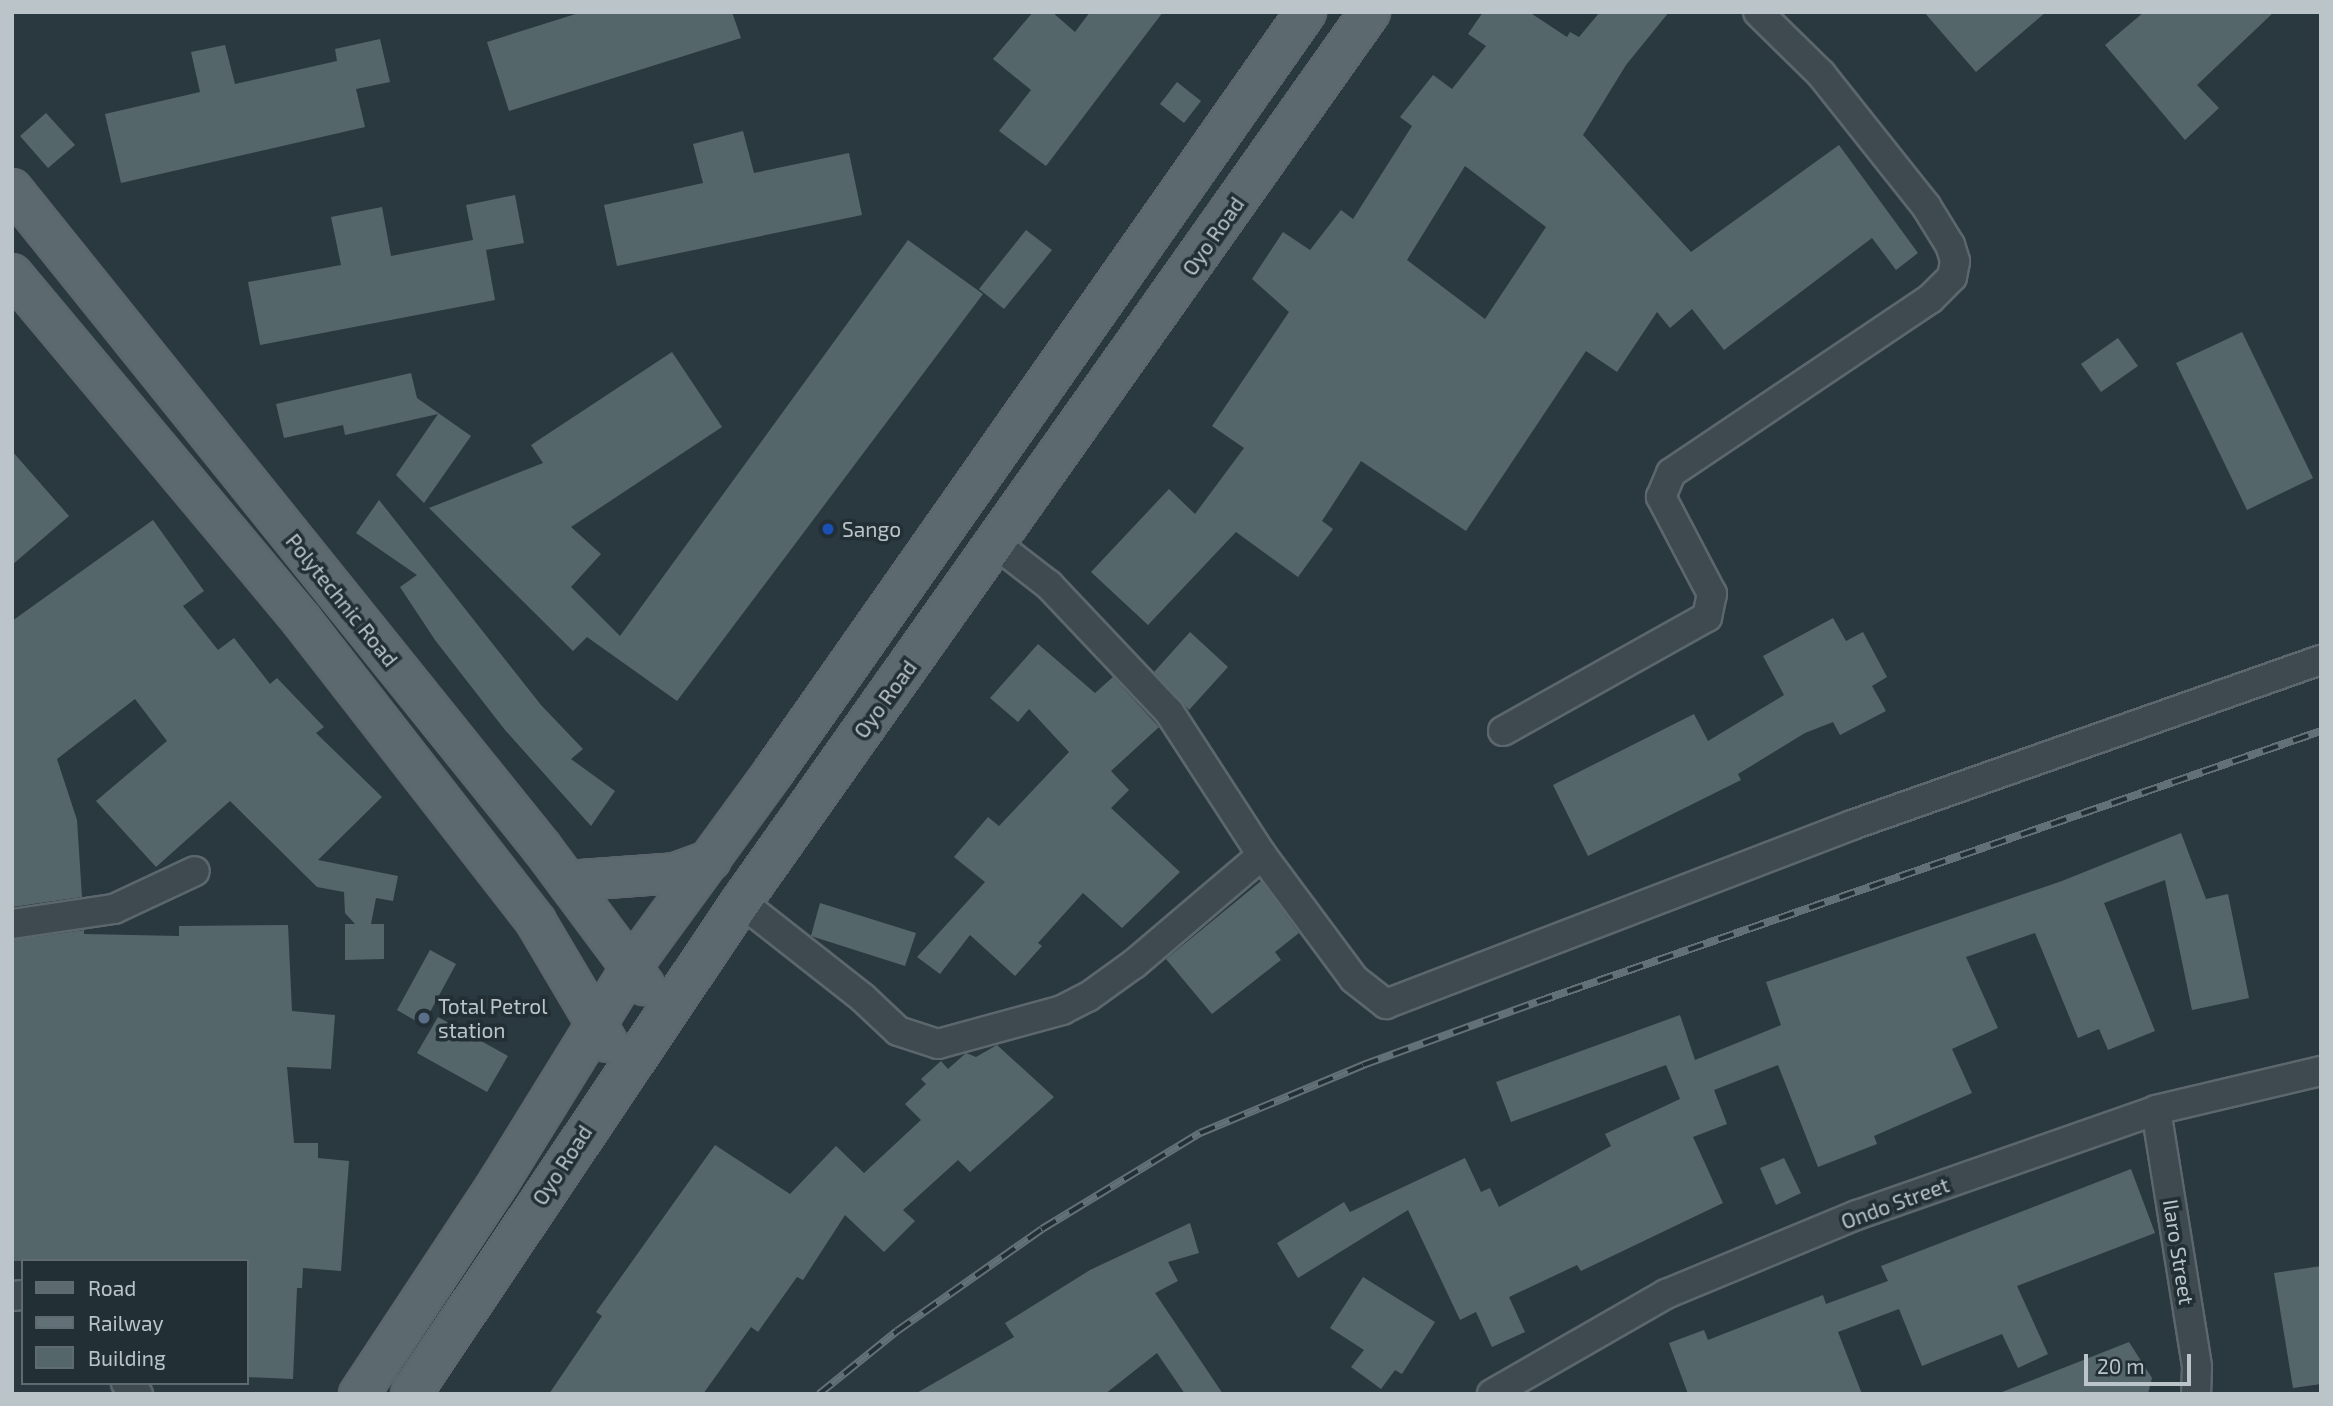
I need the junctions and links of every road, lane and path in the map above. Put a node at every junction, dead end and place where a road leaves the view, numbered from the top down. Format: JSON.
{"nodes":[{"id":1,"x":1306,"y":12,"type":"edge"},
{"id":2,"x":1370,"y":12,"type":"edge"},
{"id":3,"x":1758,"y":12,"type":"edge"},
{"id":4,"x":1788,"y":21,"type":"edge"},
{"id":5,"x":12,"y":189,"type":"edge"},
{"id":6,"x":12,"y":274,"type":"edge"},
{"id":7,"x":996,"y":544,"type":"junction"},
{"id":8,"x":334,"y":592,"type":"junction"},
{"id":9,"x":302,"y":621,"type":"junction"},
{"id":10,"x":2321,"y":660,"type":"edge"},
{"id":11,"x":1503,"y":731,"type":"dead end"},
{"id":12,"x":1262,"y":855,"type":"junction"},
{"id":13,"x":711,"y":860,"type":"junction"},
{"id":14,"x":195,"y":871,"type":"dead end"},
{"id":15,"x":567,"y":881,"type":"junction"},
{"id":16,"x":741,"y":902,"type":"junction"},
{"id":17,"x":12,"y":924,"type":"edge"},
{"id":18,"x":632,"y":966,"type":"junction"},
{"id":19,"x":664,"y":1017,"type":"junction"},
{"id":20,"x":597,"y":1024,"type":"junction"},
{"id":21,"x":624,"y":1071,"type":"junction"},
{"id":22,"x":2321,"y":1071,"type":"edge"},
{"id":23,"x":2156,"y":1110,"type":"junction"},
{"id":24,"x":1504,"y":1390,"type":"edge"},
{"id":25,"x":359,"y":1394,"type":"edge"},
{"id":26,"x":411,"y":1394,"type":"edge"},
{"id":27,"x":2196,"y":1394,"type":"edge"}],
"edges":[{"from":1,"to":13,"type":"main road"},
{"from":2,"to":7,"type":"main road","name":"Oyo Road"},
{"from":3,"to":4,"type":"street"},
{"from":4,"to":11,"type":"street"},
{"from":5,"to":8,"type":"main road","name":"Polytechnic Road"},
{"from":6,"to":9,"type":"main road","name":"Polytechnic Road"},
{"from":7,"to":12,"type":"street"},
{"from":7,"to":16,"type":"main road","name":"Oyo Road"},
{"from":8,"to":9,"type":"main road"},
{"from":8,"to":15,"type":"main road","name":"Polytechnic Road"},
{"from":9,"to":20,"type":"main road","name":"Polytechnic Road"},
{"from":10,"to":12,"type":"street"},
{"from":12,"to":16,"type":"street"},
{"from":13,"to":15,"type":"main road"},
{"from":13,"to":18,"type":"main road"},
{"from":14,"to":17,"type":"street"},
{"from":15,"to":18,"type":"main road","name":"Polytechnic Road"},
{"from":16,"to":19,"type":"main road","name":"Oyo Road"},
{"from":18,"to":19,"type":"main road","name":"Polytechnic Road"},
{"from":18,"to":20,"type":"main road"},
{"from":19,"to":21,"type":"main road","name":"Oyo Road"},
{"from":20,"to":21,"type":"main road","name":"Polytechnic Road"},
{"from":20,"to":25,"type":"main road"},
{"from":21,"to":26,"type":"main road","name":"Oyo Road"},
{"from":22,"to":23,"type":"street","name":"Ondo Street"},
{"from":23,"to":24,"type":"street","name":"Ondo Street"},
{"from":23,"to":27,"type":"street","name":"Ilaro Street"}]}
